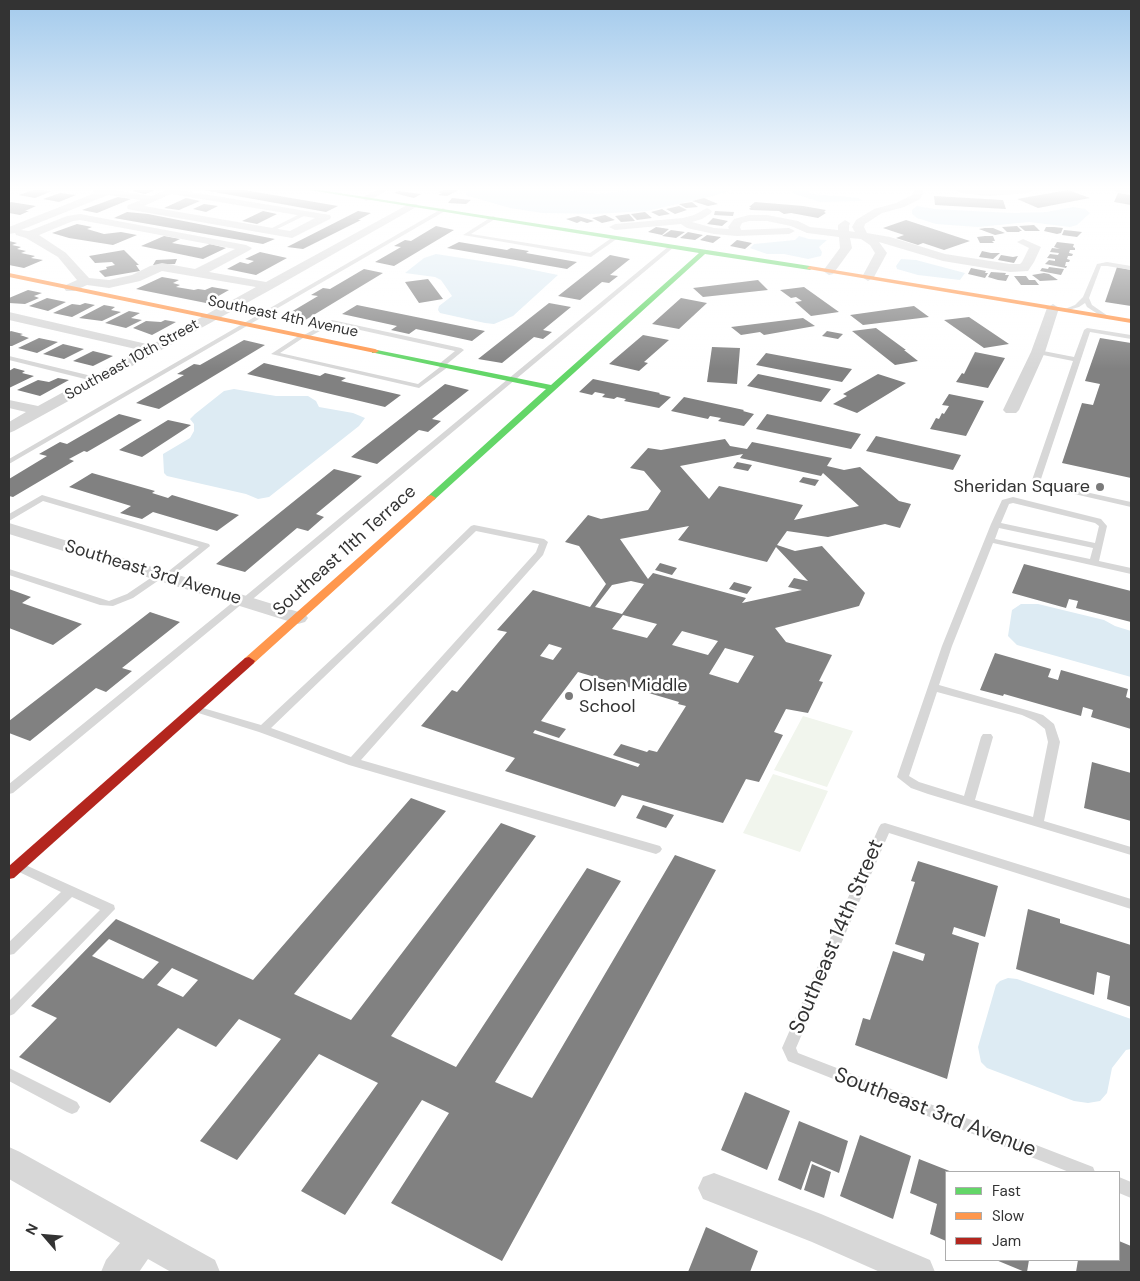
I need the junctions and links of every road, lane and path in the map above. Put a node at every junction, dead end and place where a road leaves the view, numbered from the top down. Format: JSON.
{"nodes":[{"id":1,"x":54,"y":250,"type":"edge"},
{"id":2,"x":243,"y":250,"type":"edge"},
{"id":3,"x":334,"y":250,"type":"edge"},
{"id":4,"x":374,"y":250,"type":"edge"},
{"id":5,"x":558,"y":250,"type":"edge"},
{"id":6,"x":597,"y":250,"type":"edge"},
{"id":7,"x":668,"y":250,"type":"edge"},
{"id":8,"x":688,"y":250,"type":"edge"},
{"id":9,"x":845,"y":250,"type":"edge"},
{"id":10,"x":879,"y":250,"type":"edge"},
{"id":11,"x":920,"y":250,"type":"edge"},
{"id":12,"x":970,"y":250,"type":"edge"},
{"id":13,"x":1034,"y":250,"type":"edge"},
{"id":14,"x":702,"y":252,"type":"junction"},
{"id":15,"x":963,"y":261,"type":"junction"},
{"id":16,"x":1131,"y":268,"type":"edge"},
{"id":17,"x":829,"y":271,"type":"junction"},
{"id":18,"x":197,"y":273,"type":"junction"},
{"id":19,"x":9,"y":275,"type":"edge"},
{"id":20,"x":868,"y":277,"type":"junction"},
{"id":21,"x":85,"y":281,"type":"junction"},
{"id":22,"x":268,"y":286,"type":"junction"},
{"id":23,"x":70,"y":288,"type":"junction"},
{"id":24,"x":1086,"y":298,"type":"junction"},
{"id":25,"x":1053,"y":308,"type":"junction"},
{"id":26,"x":1067,"y":310,"type":"junction"},
{"id":27,"x":9,"y":316,"type":"edge"},
{"id":28,"x":1106,"y":317,"type":"junction"},
{"id":29,"x":211,"y":318,"type":"junction"},
{"id":30,"x":1131,"y":321,"type":"edge"},
{"id":31,"x":246,"y":325,"type":"junction"},
{"id":32,"x":304,"y":337,"type":"junction"},
{"id":33,"x":1131,"y":338,"type":"edge"},
{"id":34,"x":152,"y":349,"type":"junction"},
{"id":35,"x":1038,"y":352,"type":"junction"},
{"id":36,"x":9,"y":358,"type":"edge"},
{"id":37,"x":1076,"y":359,"type":"junction"},
{"id":38,"x":444,"y":366,"type":"junction"},
{"id":39,"x":97,"y":380,"type":"junction"},
{"id":40,"x":511,"y":380,"type":"junction"},
{"id":41,"x":551,"y":388,"type":"junction"},
{"id":42,"x":9,"y":404,"type":"edge"},
{"id":43,"x":1010,"y":410,"type":"dead end"},
{"id":44,"x":39,"y":411,"type":"junction"},
{"id":45,"x":9,"y":428,"type":"edge"},
{"id":46,"x":9,"y":462,"type":"edge"},
{"id":47,"x":1131,"y":504,"type":"edge"},
{"id":48,"x":995,"y":524,"type":"junction"},
{"id":49,"x":9,"y":526,"type":"edge"},
{"id":50,"x":989,"y":540,"type":"junction"},
{"id":51,"x":1098,"y":546,"type":"junction"},
{"id":52,"x":1094,"y":563,"type":"junction"},
{"id":53,"x":9,"y":572,"type":"edge"},
{"id":54,"x":1131,"y":572,"type":"edge"},
{"id":55,"x":163,"y":576,"type":"junction"},
{"id":56,"x":243,"y":600,"type":"junction"},
{"id":57,"x":298,"y":618,"type":"junction"},
{"id":58,"x":933,"y":687,"type":"junction"},
{"id":59,"x":195,"y":709,"type":"junction"},
{"id":60,"x":263,"y":729,"type":"junction"},
{"id":61,"x":987,"y":737,"type":"dead end"},
{"id":62,"x":353,"y":762,"type":"junction"},
{"id":63,"x":9,"y":790,"type":"edge"},
{"id":64,"x":968,"y":802,"type":"junction"},
{"id":65,"x":1038,"y":823,"type":"junction"},
{"id":66,"x":656,"y":849,"type":"dead end"},
{"id":67,"x":1131,"y":851,"type":"edge"},
{"id":68,"x":13,"y":870,"type":"edge"},
{"id":69,"x":70,"y":891,"type":"junction"},
{"id":70,"x":1131,"y":904,"type":"edge"},
{"id":71,"x":9,"y":950,"type":"edge"},
{"id":72,"x":9,"y":1010,"type":"edge"},
{"id":73,"x":789,"y":1048,"type":"joint"},
{"id":74,"x":9,"y":1074,"type":"edge"},
{"id":75,"x":72,"y":1107,"type":"dead end"},
{"id":76,"x":9,"y":1162,"type":"edge"},
{"id":77,"x":1084,"y":1171,"type":"edge"},
{"id":78,"x":714,"y":1188,"type":"dead end"},
{"id":79,"x":143,"y":1240,"type":"junction"},
{"id":80,"x":118,"y":1272,"type":"edge"},
{"id":81,"x":203,"y":1272,"type":"edge"},
{"id":82,"x":918,"y":1272,"type":"edge"}],
"edges":[{"from":1,"to":21,"type":"street"},
{"from":2,"to":18,"type":"street"},
{"from":3,"to":22,"type":"street","name":"Southeast 10th Street"},
{"from":4,"to":31,"type":"lane"},
{"from":5,"to":6,"type":"lane"},
{"from":7,"to":40,"type":"lane"},
{"from":8,"to":14,"type":"street"},
{"from":9,"to":17,"type":"street"},
{"from":10,"to":20,"type":"street"},
{"from":11,"to":15,"type":"street"},
{"from":12,"to":15,"type":"street"},
{"from":13,"to":15,"type":"street"},
{"from":14,"to":17,"type":"street"},
{"from":14,"to":41,"type":"street","name":"Southeast 11th Terrace"},
{"from":16,"to":24,"type":"lane"},
{"from":17,"to":20,"type":"street"},
{"from":18,"to":21,"type":"street"},
{"from":18,"to":22,"type":"street"},
{"from":19,"to":23,"type":"street","name":"Southeast 4th Avenue"},
{"from":20,"to":25,"type":"street"},
{"from":21,"to":23,"type":"street"},
{"from":22,"to":29,"type":"street","name":"Southeast 10th Street"},
{"from":23,"to":29,"type":"street","name":"Southeast 4th Avenue"},
{"from":24,"to":26,"type":"lane"},
{"from":24,"to":28,"type":"lane"},
{"from":25,"to":26,"type":"street"},
{"from":25,"to":35,"type":"street"},
{"from":26,"to":28,"type":"street"},
{"from":27,"to":34,"type":"street"},
{"from":28,"to":30,"type":"street"},
{"from":29,"to":31,"type":"street","name":"Southeast 4th Avenue"},
{"from":29,"to":34,"type":"street","name":"Southeast 10th Street"},
{"from":31,"to":32,"type":"street","name":"Southeast 4th Avenue"},
{"from":31,"to":46,"type":"lane"},
{"from":32,"to":38,"type":"street","name":"Southeast 4th Avenue"},
{"from":32,"to":38,"type":"lane"},
{"from":32,"to":38,"type":"lane"},
{"from":33,"to":37,"type":"lane"},
{"from":34,"to":39,"type":"street","name":"Southeast 10th Street"},
{"from":35,"to":37,"type":"lane"},
{"from":35,"to":43,"type":"street"},
{"from":36,"to":39,"type":"lane"},
{"from":37,"to":47,"type":"lane"},
{"from":38,"to":40,"type":"street","name":"Southeast 4th Avenue"},
{"from":39,"to":44,"type":"street","name":"Southeast 10th Street"},
{"from":40,"to":41,"type":"street","name":"Southeast 4th Avenue"},
{"from":40,"to":56,"type":"lane"},
{"from":41,"to":57,"type":"street","name":"Southeast 11th Terrace"},
{"from":42,"to":44,"type":"street"},
{"from":44,"to":45,"type":"street","name":"Southeast 10th Street"},
{"from":48,"to":50,"type":"lane"},
{"from":48,"to":51,"type":"lane"},
{"from":48,"to":51,"type":"lane"},
{"from":49,"to":55,"type":"street","name":"Southeast 3rd Avenue"},
{"from":49,"to":55,"type":"lane"},
{"from":50,"to":52,"type":"lane"},
{"from":50,"to":58,"type":"lane"},
{"from":51,"to":52,"type":"lane"},
{"from":52,"to":54,"type":"lane"},
{"from":53,"to":55,"type":"lane"},
{"from":55,"to":56,"type":"street","name":"Southeast 3rd Avenue"},
{"from":56,"to":57,"type":"street","name":"Southeast 3rd Avenue"},
{"from":56,"to":63,"type":"lane"},
{"from":57,"to":59,"type":"street","name":"Southeast 11th Terrace"},
{"from":58,"to":64,"type":"lane"},
{"from":58,"to":65,"type":"lane"},
{"from":59,"to":60,"type":"lane"},
{"from":59,"to":68,"type":"street","name":"Southeast 11th Terrace"},
{"from":60,"to":62,"type":"lane"},
{"from":60,"to":62,"type":"lane"},
{"from":61,"to":64,"type":"lane"},
{"from":62,"to":66,"type":"lane"},
{"from":64,"to":65,"type":"lane"},
{"from":65,"to":67,"type":"lane"},
{"from":68,"to":69,"type":"lane"},
{"from":69,"to":71,"type":"lane"},
{"from":69,"to":72,"type":"lane"},
{"from":70,"to":73,"type":"lane","name":"Southeast 14th Street"},
{"from":73,"to":77,"type":"lane","name":"Southeast 3rd Avenue"},
{"from":74,"to":75,"type":"lane"},
{"from":76,"to":79,"type":"street"},
{"from":78,"to":82,"type":"street"},
{"from":79,"to":80,"type":"street"},
{"from":79,"to":81,"type":"street"}]}
